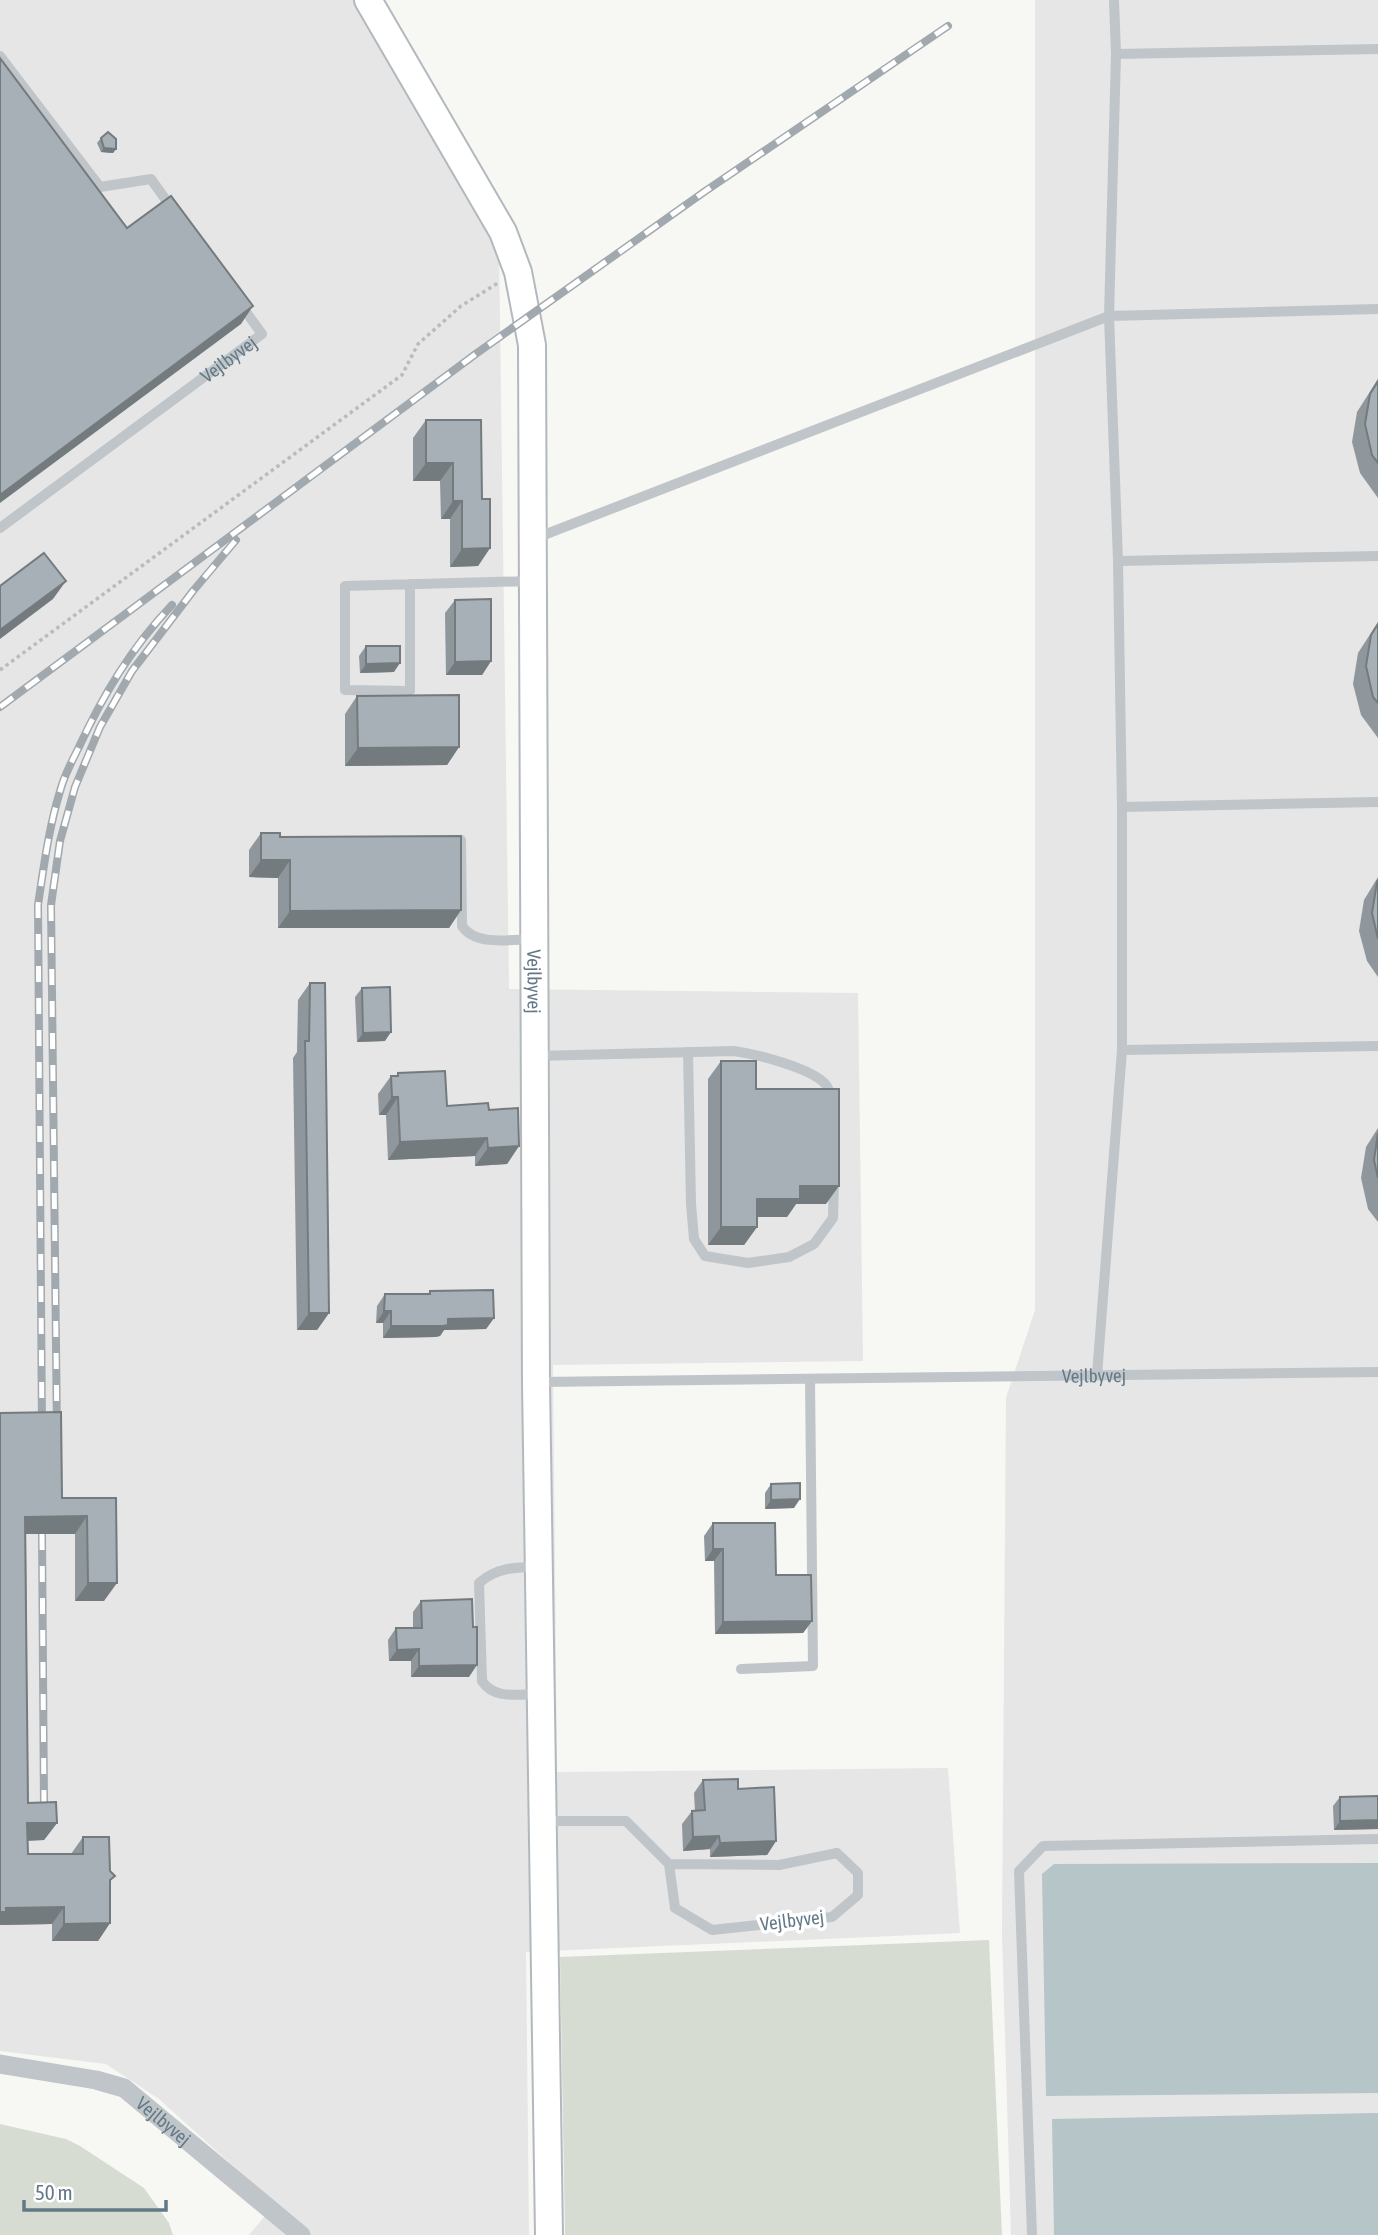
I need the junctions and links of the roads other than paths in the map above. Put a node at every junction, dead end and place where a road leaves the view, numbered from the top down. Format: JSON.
{"nodes":[{"id":1,"x":368,"y":0,"type":"edge"},
{"id":2,"x":1114,"y":0,"type":"edge"},
{"id":3,"x":1378,"y":49,"type":"edge"},
{"id":4,"x":1116,"y":54,"type":"junction"},
{"id":5,"x":0,"y":56,"type":"edge"},
{"id":6,"x":183,"y":223,"type":"edge"},
{"id":7,"x":239,"y":301,"type":"edge"},
{"id":8,"x":1378,"y":309,"type":"edge"},
{"id":9,"x":1109,"y":316,"type":"junction"},
{"id":10,"x":0,"y":528,"type":"edge"},
{"id":11,"x":533,"y":540,"type":"junction"},
{"id":12,"x":1378,"y":556,"type":"edge"},
{"id":13,"x":1118,"y":561,"type":"junction"},
{"id":14,"x":533,"y":582,"type":"junction"},
{"id":15,"x":410,"y":584,"type":"junction"},
{"id":16,"x":1378,"y":802,"type":"edge"},
{"id":17,"x":1122,"y":807,"type":"junction"},
{"id":18,"x":461,"y":840,"type":"edge"},
{"id":19,"x":535,"y":939,"type":"junction"},
{"id":20,"x":1378,"y":1046,"type":"edge"},
{"id":21,"x":1122,"y":1050,"type":"junction"},
{"id":22,"x":688,"y":1052,"type":"junction"},
{"id":23,"x":535,"y":1056,"type":"junction"},
{"id":24,"x":834,"y":1113,"type":"edge"},
{"id":25,"x":835,"y":1171,"type":"edge"},
{"id":26,"x":1378,"y":1372,"type":"edge"},
{"id":27,"x":1097,"y":1375,"type":"junction"},
{"id":28,"x":810,"y":1379,"type":"junction"},
{"id":29,"x":536,"y":1382,"type":"junction"},
{"id":30,"x":541,"y":1566,"type":"junction"},
{"id":31,"x":741,"y":1669,"type":"dead end"},
{"id":32,"x":542,"y":1694,"type":"junction"},
{"id":33,"x":544,"y":1821,"type":"junction"},
{"id":34,"x":1378,"y":1839,"type":"edge"},
{"id":35,"x":669,"y":1864,"type":"junction"},
{"id":36,"x":0,"y":2064,"type":"edge"},
{"id":37,"x":301,"y":2235,"type":"edge"},
{"id":38,"x":549,"y":2235,"type":"edge"},
{"id":39,"x":1032,"y":2235,"type":"edge"}],
"edges":[{"from":1,"to":11,"type":"street","name":"Vejlbyvej"},
{"from":2,"to":4,"type":"lane"},
{"from":3,"to":4,"type":"lane"},
{"from":4,"to":9,"type":"lane"},
{"from":5,"to":6,"type":"lane"},
{"from":7,"to":10,"type":"lane","name":"Vejlbyvej"},
{"from":8,"to":9,"type":"lane"},
{"from":9,"to":11,"type":"lane"},
{"from":9,"to":13,"type":"lane"},
{"from":11,"to":14,"type":"street","name":"Vejlbyvej"},
{"from":12,"to":13,"type":"lane"},
{"from":13,"to":17,"type":"lane"},
{"from":14,"to":15,"type":"lane"},
{"from":14,"to":19,"type":"street","name":"Vejlbyvej"},
{"from":15,"to":15,"type":"lane"},
{"from":16,"to":17,"type":"lane"},
{"from":17,"to":21,"type":"lane"},
{"from":18,"to":19,"type":"lane"},
{"from":19,"to":23,"type":"street","name":"Vejlbyvej"},
{"from":20,"to":21,"type":"lane"},
{"from":21,"to":27,"type":"lane"},
{"from":22,"to":23,"type":"lane"},
{"from":22,"to":24,"type":"lane"},
{"from":22,"to":25,"type":"lane"},
{"from":23,"to":29,"type":"street","name":"Vejlbyvej"},
{"from":26,"to":27,"type":"lane","name":"Vejlbyvej"},
{"from":27,"to":28,"type":"lane","name":"Vejlbyvej"},
{"from":28,"to":29,"type":"lane","name":"Vejlbyvej"},
{"from":28,"to":31,"type":"lane"},
{"from":29,"to":30,"type":"street","name":"Vejlbyvej"},
{"from":30,"to":32,"type":"street","name":"Vejlbyvej"},
{"from":30,"to":32,"type":"lane"},
{"from":32,"to":33,"type":"street","name":"Vejlbyvej"},
{"from":33,"to":35,"type":"lane"},
{"from":33,"to":38,"type":"street","name":"Vejlbyvej"},
{"from":34,"to":39,"type":"lane"},
{"from":35,"to":35,"type":"lane","name":"Vejlbyvej"},
{"from":36,"to":37,"type":"street","name":"Vejlbyvej"}]}
